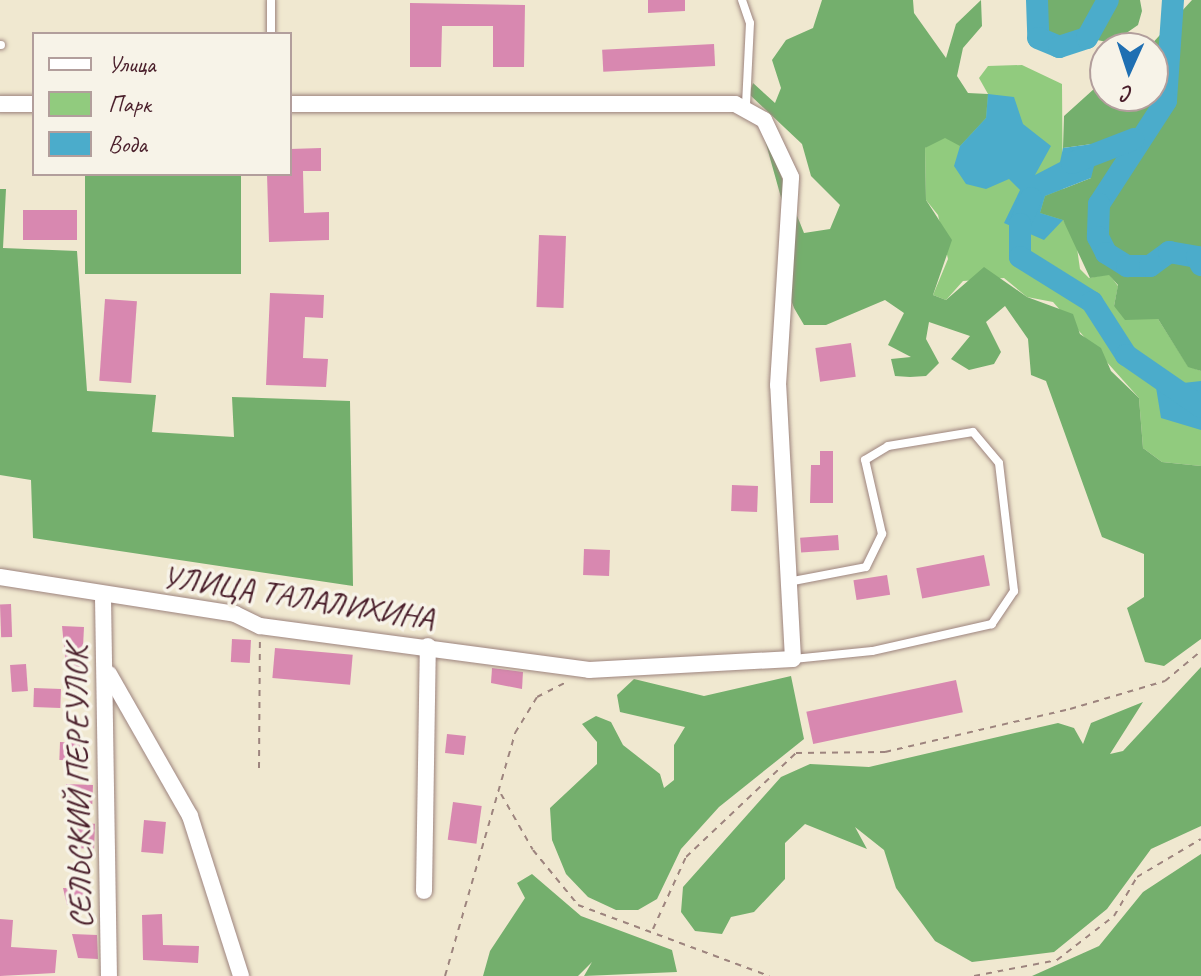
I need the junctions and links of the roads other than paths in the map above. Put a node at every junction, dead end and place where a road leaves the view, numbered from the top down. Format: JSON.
{"nodes":[{"id":1,"x":271,"y":0,"type":"edge"},
{"id":2,"x":742,"y":0,"type":"edge"},
{"id":3,"x":271,"y":32,"type":"edge"},
{"id":4,"x":0,"y":104,"type":"edge"},
{"id":5,"x":32,"y":104,"type":"edge"},
{"id":6,"x":292,"y":104,"type":"edge"},
{"id":7,"x":741,"y":105,"type":"junction"},
{"id":8,"x":0,"y":577,"type":"edge"},
{"id":9,"x":787,"y":583,"type":"junction"},
{"id":10,"x":103,"y":597,"type":"junction"},
{"id":11,"x":428,"y":646,"type":"junction"},
{"id":12,"x":793,"y":659,"type":"junction"},
{"id":13,"x":107,"y":669,"type":"junction"},
{"id":14,"x":424,"y":891,"type":"dead end"},
{"id":15,"x":109,"y":976,"type":"edge"},
{"id":16,"x":241,"y":976,"type":"edge"}],
"edges":[{"from":1,"to":3,"type":"lane"},
{"from":2,"to":7,"type":"lane"},
{"from":4,"to":5,"type":"street"},
{"from":6,"to":7,"type":"street"},
{"from":7,"to":9,"type":"street"},
{"from":8,"to":10,"type":"street","name":"УЛИЦА ТАЛАЛИХИНА"},
{"from":9,"to":12,"type":"street"},
{"from":9,"to":12,"type":"lane"},
{"from":10,"to":11,"type":"street","name":"УЛИЦА ТАЛАЛИХИНА"},
{"from":10,"to":13,"type":"street","name":"СЕЛЬСКИЙ ПЕРЕУЛОК"},
{"from":11,"to":12,"type":"street","name":"УЛИЦА ТАЛАЛИХИНА"},
{"from":11,"to":14,"type":"street"},
{"from":13,"to":15,"type":"street","name":"СЕЛЬСКИЙ ПЕРЕУЛОК"},
{"from":13,"to":16,"type":"street"}]}
